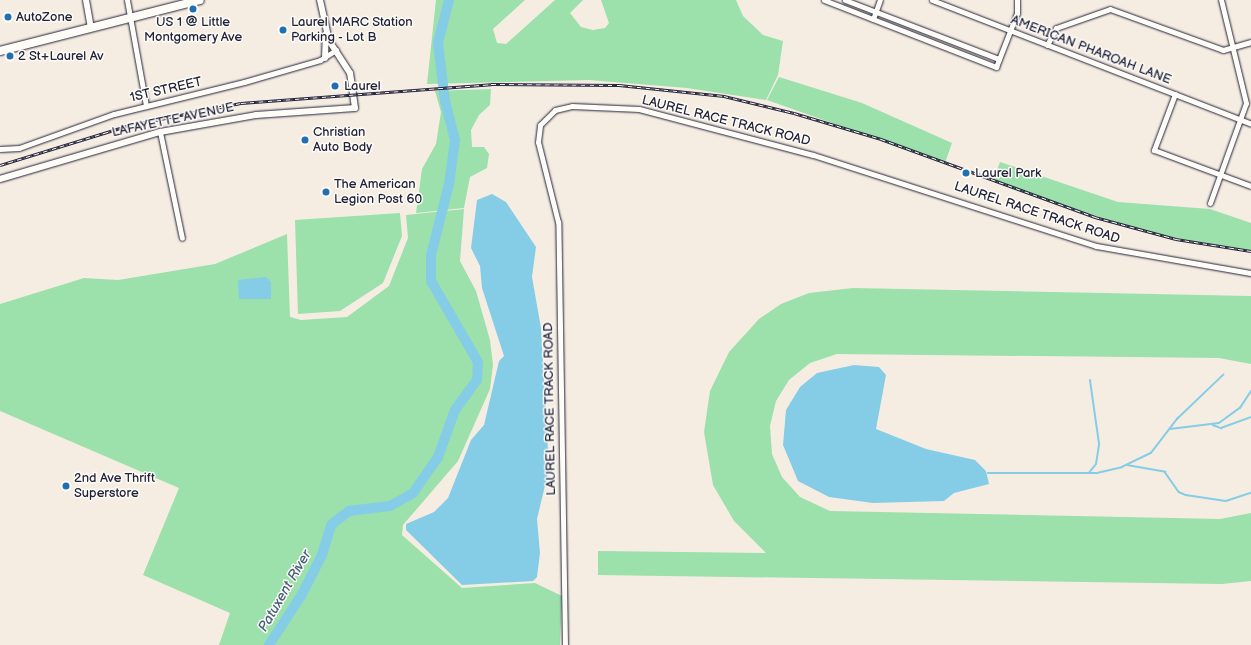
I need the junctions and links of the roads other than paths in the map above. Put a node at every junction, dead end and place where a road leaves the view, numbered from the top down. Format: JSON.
{"nodes":[{"id":1,"x":86,"y":0,"type":"edge"},
{"id":2,"x":127,"y":0,"type":"edge"},
{"id":3,"x":200,"y":0,"type":"edge"},
{"id":4,"x":320,"y":0,"type":"edge"},
{"id":5,"x":824,"y":0,"type":"edge"},
{"id":6,"x":845,"y":0,"type":"edge"},
{"id":7,"x":880,"y":0,"type":"edge"},
{"id":8,"x":932,"y":0,"type":"edge"},
{"id":9,"x":1017,"y":0,"type":"edge"},
{"id":10,"x":1221,"y":0,"type":"edge"},
{"id":11,"x":875,"y":12,"type":"junction"},
{"id":12,"x":130,"y":18,"type":"junction"},
{"id":13,"x":873,"y":19,"type":"junction"},
{"id":14,"x":91,"y":28,"type":"junction"},
{"id":15,"x":1011,"y":30,"type":"junction"},
{"id":16,"x":326,"y":34,"type":"junction"},
{"id":17,"x":1251,"y":42,"type":"edge"},
{"id":18,"x":1047,"y":45,"type":"junction"},
{"id":19,"x":1233,"y":46,"type":"junction"},
{"id":20,"x":336,"y":50,"type":"junction"},
{"id":21,"x":0,"y":51,"type":"edge"},
{"id":22,"x":325,"y":58,"type":"junction"},
{"id":23,"x":999,"y":59,"type":"junction"},
{"id":24,"x":1175,"y":94,"type":"junction"},
{"id":25,"x":146,"y":106,"type":"junction"},
{"id":26,"x":1241,"y":120,"type":"junction"},
{"id":27,"x":1251,"y":124,"type":"edge"},
{"id":28,"x":160,"y":132,"type":"junction"},
{"id":29,"x":0,"y":149,"type":"edge"},
{"id":30,"x":1220,"y":175,"type":"junction"},
{"id":31,"x":0,"y":179,"type":"edge"},
{"id":32,"x":1251,"y":186,"type":"edge"},
{"id":33,"x":1210,"y":203,"type":"dead end"},
{"id":34,"x":182,"y":238,"type":"dead end"},
{"id":35,"x":1251,"y":273,"type":"edge"},
{"id":36,"x":565,"y":645,"type":"edge"}],
"edges":[{"from":1,"to":14,"type":"street"},
{"from":2,"to":12,"type":"street"},
{"from":3,"to":12,"type":"main road"},
{"from":4,"to":16,"type":"street"},
{"from":5,"to":13,"type":"street"},
{"from":6,"to":11,"type":"street"},
{"from":7,"to":11,"type":"street"},
{"from":8,"to":15,"type":"street","name":"AMERICAN PHAROAH LANE"},
{"from":9,"to":15,"type":"street"},
{"from":10,"to":19,"type":"street"},
{"from":11,"to":13,"type":"street"},
{"from":11,"to":23,"type":"street"},
{"from":12,"to":14,"type":"main road"},
{"from":12,"to":25,"type":"street"},
{"from":13,"to":23,"type":"street"},
{"from":14,"to":21,"type":"main road"},
{"from":15,"to":18,"type":"street","name":"AMERICAN PHAROAH LANE"},
{"from":15,"to":23,"type":"street"},
{"from":16,"to":20,"type":"street"},
{"from":16,"to":22,"type":"street"},
{"from":17,"to":19,"type":"street"},
{"from":18,"to":19,"type":"street"},
{"from":18,"to":24,"type":"street","name":"AMERICAN PHAROAH LANE"},
{"from":19,"to":26,"type":"street"},
{"from":20,"to":22,"type":"street","name":"1ST STREET"},
{"from":20,"to":28,"type":"street","name":"LAFAYETTE AVENUE"},
{"from":22,"to":25,"type":"street","name":"1ST STREET"},
{"from":24,"to":26,"type":"street","name":"AMERICAN PHAROAH LANE"},
{"from":24,"to":30,"type":"street"},
{"from":25,"to":29,"type":"street","name":"1ST STREET"},
{"from":26,"to":27,"type":"street","name":"AMERICAN PHAROAH LANE"},
{"from":26,"to":30,"type":"street"},
{"from":28,"to":31,"type":"street","name":"LAFAYETTE AVENUE"},
{"from":28,"to":34,"type":"street"},
{"from":30,"to":32,"type":"street"},
{"from":30,"to":33,"type":"street"},
{"from":35,"to":36,"type":"street","name":"LAUREL RACE TRACK ROAD"}]}
